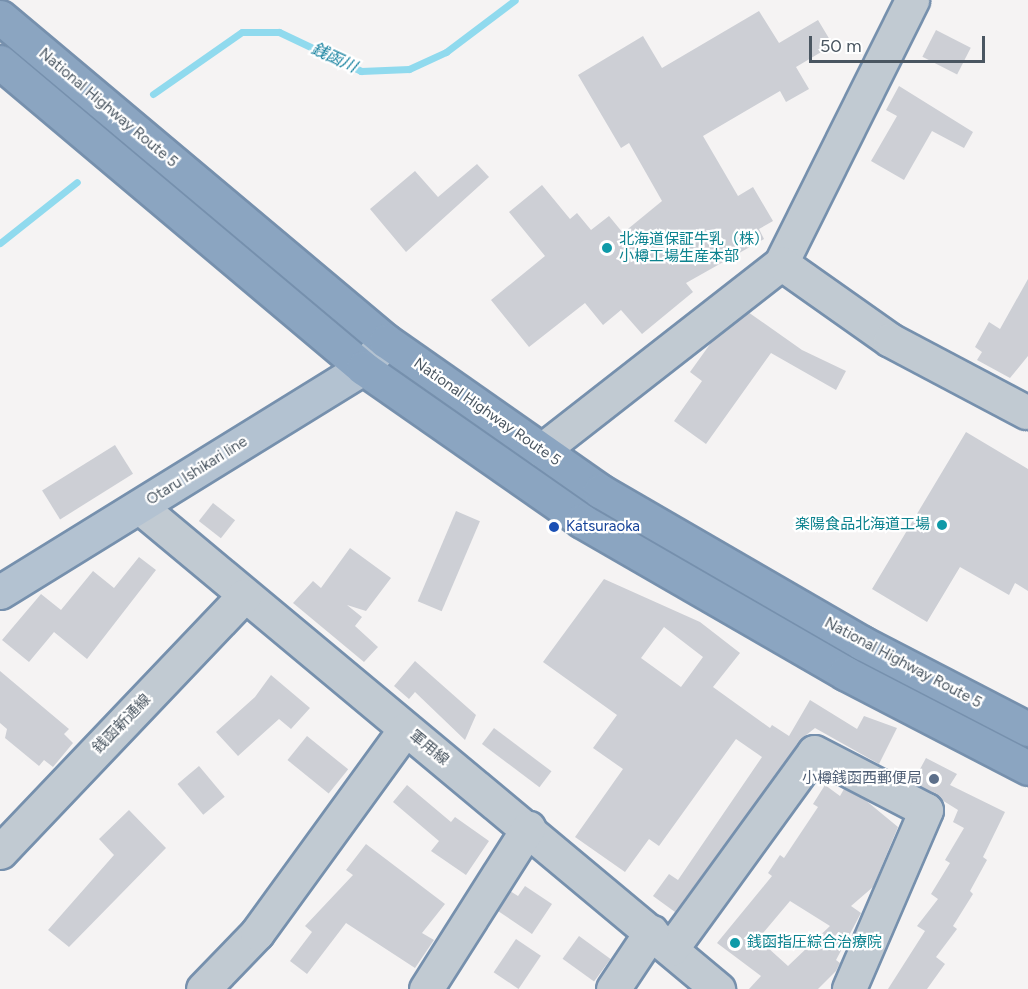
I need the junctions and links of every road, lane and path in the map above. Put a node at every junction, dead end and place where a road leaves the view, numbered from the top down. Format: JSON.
{"nodes":[{"id":1,"x":912,"y":0,"type":"edge"},
{"id":2,"x":0,"y":17,"type":"edge"},
{"id":3,"x":0,"y":62,"type":"edge"},
{"id":4,"x":781,"y":263,"type":"junction"},
{"id":5,"x":386,"y":341,"type":"junction"},
{"id":6,"x":363,"y":368,"type":"junction"},
{"id":7,"x":1027,"y":411,"type":"edge"},
{"id":8,"x":542,"y":450,"type":"junction"},
{"id":9,"x":140,"y":507,"type":"junction"},
{"id":10,"x":0,"y":592,"type":"edge"},
{"id":11,"x":244,"y":596,"type":"junction"},
{"id":12,"x":405,"y":729,"type":"junction"},
{"id":13,"x":1028,"y":729,"type":"edge"},
{"id":14,"x":1028,"y":768,"type":"edge"},
{"id":15,"x":528,"y":828,"type":"junction"},
{"id":16,"x":0,"y":852,"type":"edge"},
{"id":17,"x":661,"y":941,"type":"junction"},
{"id":18,"x":203,"y":989,"type":"edge"},
{"id":19,"x":426,"y":989,"type":"edge"},
{"id":20,"x":613,"y":989,"type":"edge"},
{"id":21,"x":718,"y":989,"type":"edge"},
{"id":22,"x":849,"y":989,"type":"edge"}],
"edges":[{"from":1,"to":4,"type":"street"},
{"from":2,"to":5,"type":"highway","name":"National Highway Route 5"},
{"from":3,"to":6,"type":"highway"},
{"from":4,"to":7,"type":"street"},
{"from":4,"to":8,"type":"street"},
{"from":5,"to":6,"type":"main road","name":"Otaru Ishikari line"},
{"from":5,"to":8,"type":"highway","name":"National Highway Route 5"},
{"from":6,"to":9,"type":"main road","name":"Otaru Ishikari line"},
{"from":6,"to":14,"type":"highway"},
{"from":8,"to":13,"type":"highway","name":"National Highway Route 5"},
{"from":9,"to":10,"type":"main road","name":"Otaru Ishikari line"},
{"from":9,"to":11,"type":"street","name":"軍用線"},
{"from":11,"to":12,"type":"street","name":"軍用線"},
{"from":11,"to":16,"type":"street","name":"銭函新通線"},
{"from":12,"to":15,"type":"street","name":"軍用線"},
{"from":12,"to":18,"type":"street"},
{"from":15,"to":17,"type":"street","name":"軍用線"},
{"from":15,"to":19,"type":"street"},
{"from":17,"to":20,"type":"street"},
{"from":17,"to":21,"type":"street","name":"軍用線"},
{"from":17,"to":22,"type":"street"}]}
